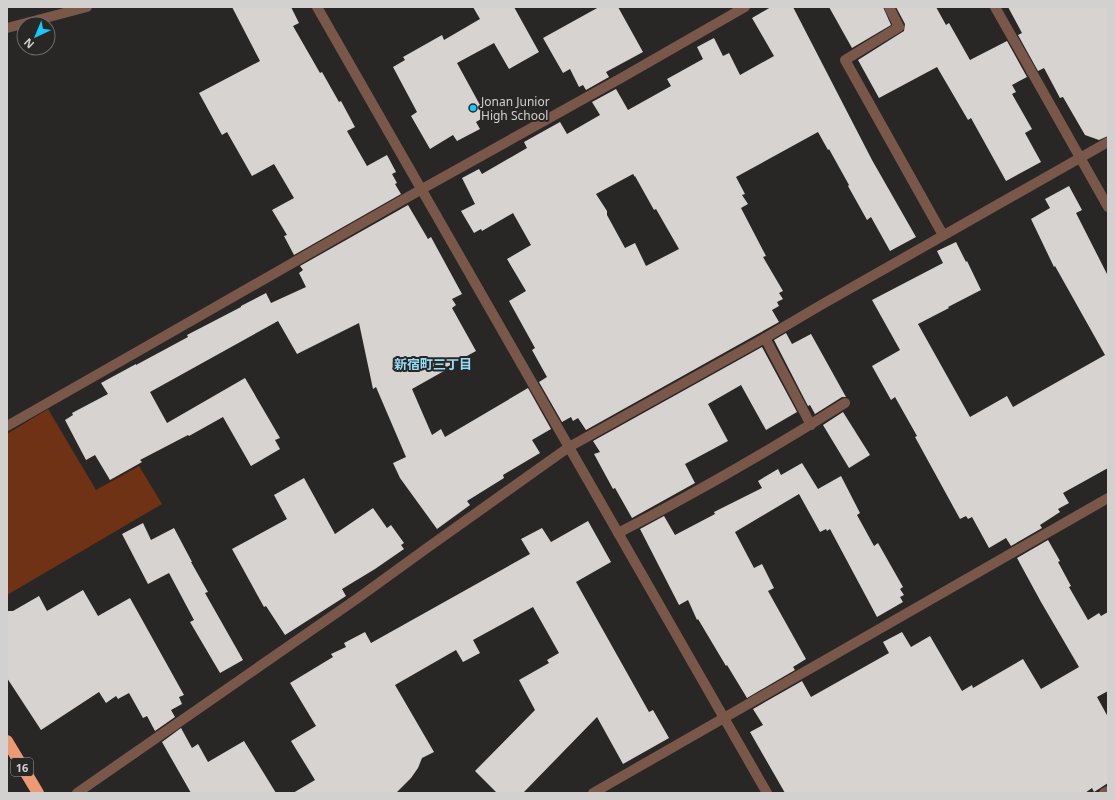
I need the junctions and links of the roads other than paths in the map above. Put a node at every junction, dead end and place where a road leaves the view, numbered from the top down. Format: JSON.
{"nodes":[{"id":1,"x":87,"y":7,"type":"edge"},
{"id":2,"x":318,"y":7,"type":"edge"},
{"id":3,"x":745,"y":7,"type":"edge"},
{"id":4,"x":889,"y":7,"type":"edge"},
{"id":5,"x":995,"y":7,"type":"edge"},
{"id":6,"x":7,"y":28,"type":"edge"},
{"id":7,"x":1108,"y":142,"type":"edge"},
{"id":8,"x":1080,"y":158,"type":"junction"},
{"id":9,"x":422,"y":189,"type":"junction"},
{"id":10,"x":1108,"y":207,"type":"edge"},
{"id":11,"x":943,"y":235,"type":"junction"},
{"id":12,"x":764,"y":338,"type":"junction"},
{"id":13,"x":845,"y":403,"type":"dead end"},
{"id":14,"x":811,"y":425,"type":"junction"},
{"id":15,"x":7,"y":426,"type":"edge"},
{"id":16,"x":569,"y":447,"type":"junction"},
{"id":17,"x":1108,"y":498,"type":"edge"},
{"id":18,"x":618,"y":533,"type":"junction"},
{"id":19,"x":724,"y":718,"type":"junction"},
{"id":20,"x":7,"y":741,"type":"edge"},
{"id":21,"x":1108,"y":791,"type":"edge"},
{"id":22,"x":38,"y":793,"type":"edge"},
{"id":23,"x":78,"y":793,"type":"edge"},
{"id":24,"x":593,"y":793,"type":"edge"},
{"id":25,"x":767,"y":793,"type":"edge"},
{"id":26,"x":1104,"y":793,"type":"edge"}],
"edges":[{"from":1,"to":6,"type":"street"},
{"from":2,"to":9,"type":"street"},
{"from":3,"to":9,"type":"street"},
{"from":4,"to":11,"type":"street"},
{"from":5,"to":8,"type":"street"},
{"from":7,"to":8,"type":"street"},
{"from":8,"to":10,"type":"street"},
{"from":8,"to":11,"type":"street"},
{"from":9,"to":15,"type":"street"},
{"from":9,"to":16,"type":"street"},
{"from":11,"to":12,"type":"street"},
{"from":12,"to":14,"type":"street"},
{"from":12,"to":16,"type":"street"},
{"from":13,"to":14,"type":"street"},
{"from":14,"to":18,"type":"street"},
{"from":16,"to":18,"type":"street"},
{"from":16,"to":23,"type":"street"},
{"from":17,"to":19,"type":"street"},
{"from":18,"to":19,"type":"street"},
{"from":19,"to":24,"type":"street"},
{"from":19,"to":25,"type":"street"},
{"from":20,"to":22,"type":"highway","number":"16"},
{"from":21,"to":26,"type":"street"}]}
